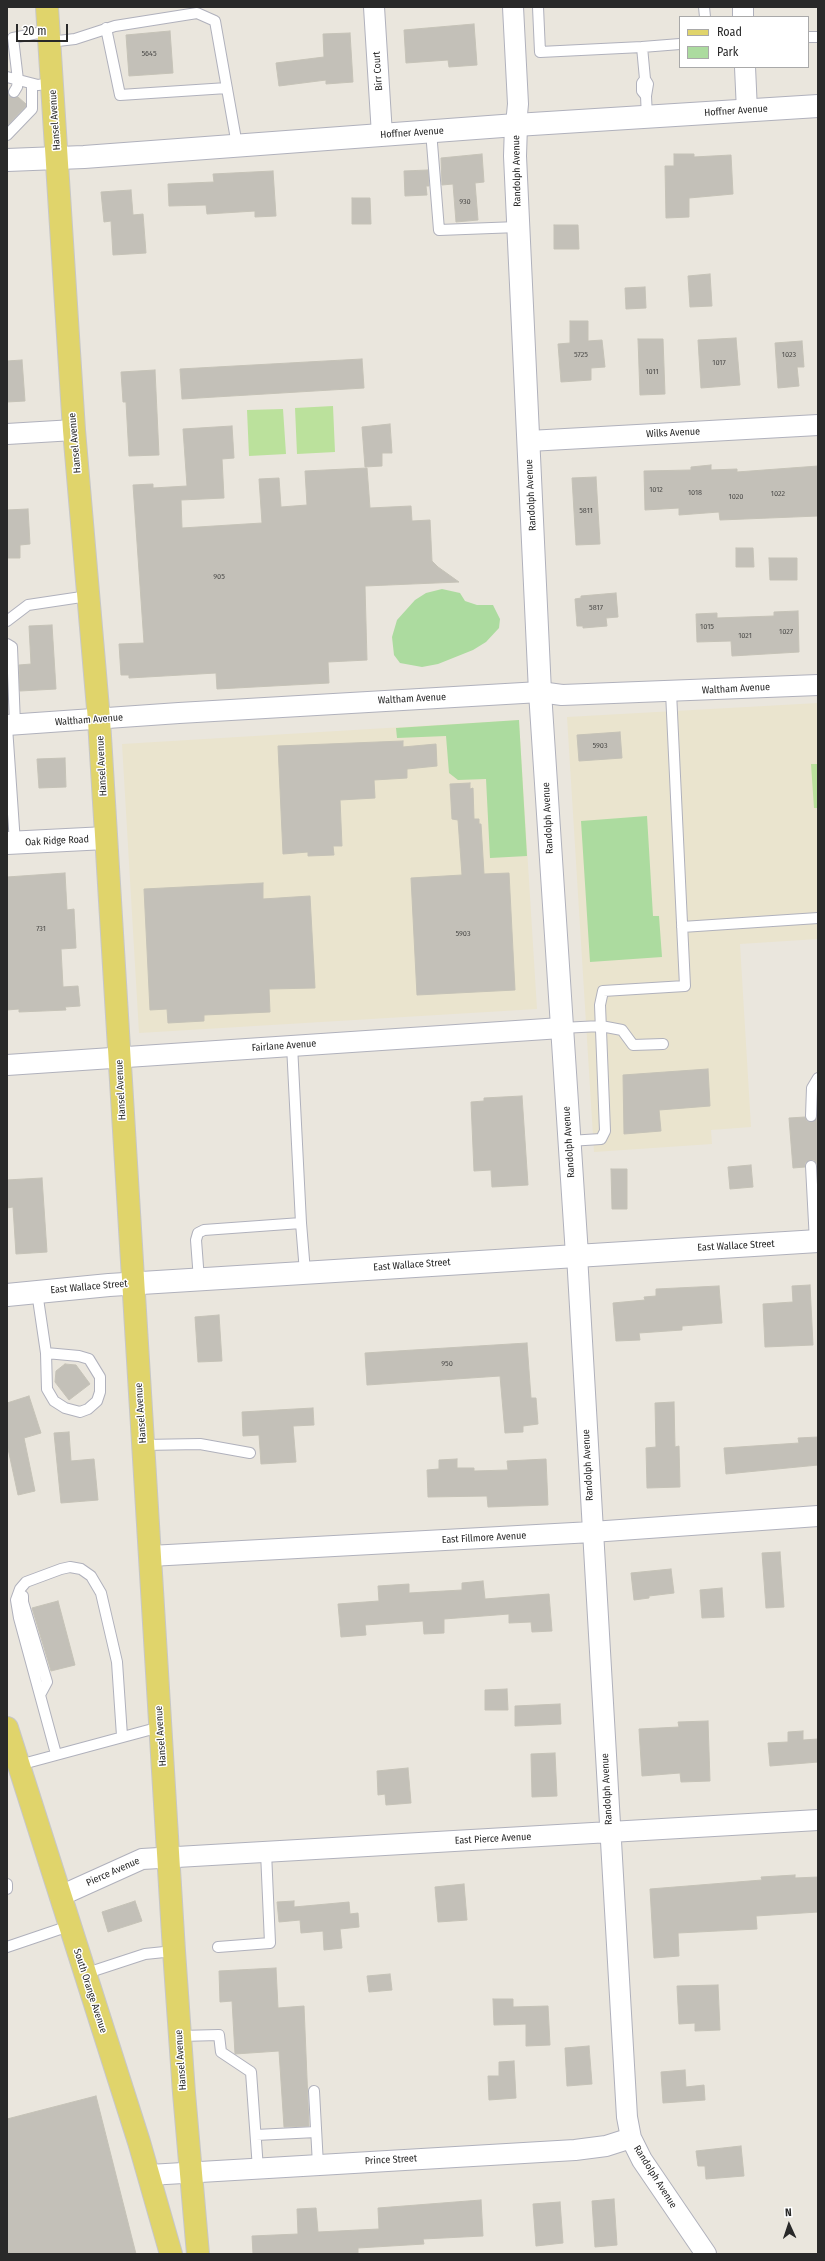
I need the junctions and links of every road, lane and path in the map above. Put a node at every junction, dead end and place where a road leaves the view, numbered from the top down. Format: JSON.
{"nodes":[{"id":1,"x":46,"y":7,"type":"edge"},
{"id":2,"x":374,"y":7,"type":"edge"},
{"id":3,"x":513,"y":7,"type":"edge"},
{"id":4,"x":538,"y":7,"type":"edge"},
{"id":5,"x":106,"y":28,"type":"junction"},
{"id":6,"x":49,"y":37,"type":"junction"},
{"id":7,"x":679,"y":44,"type":"edge"},
{"id":8,"x":642,"y":47,"type":"junction"},
{"id":9,"x":745,"y":68,"type":"edge"},
{"id":10,"x":7,"y":77,"type":"edge"},
{"id":11,"x":18,"y":80,"type":"junction"},
{"id":12,"x":42,"y":83,"type":"junction"},
{"id":13,"x":227,"y":88,"type":"junction"},
{"id":14,"x":14,"y":92,"type":"dead end"},
{"id":15,"x":646,"y":106,"type":"junction"},
{"id":16,"x":818,"y":106,"type":"edge"},
{"id":17,"x":747,"y":111,"type":"junction"},
{"id":18,"x":516,"y":125,"type":"junction"},
{"id":19,"x":431,"y":131,"type":"junction"},
{"id":20,"x":7,"y":135,"type":"edge"},
{"id":21,"x":382,"y":135,"type":"junction"},
{"id":22,"x":236,"y":145,"type":"junction"},
{"id":23,"x":57,"y":157,"type":"junction"},
{"id":24,"x":7,"y":160,"type":"edge"},
{"id":25,"x":518,"y":227,"type":"junction"},
{"id":26,"x":818,"y":425,"type":"edge"},
{"id":27,"x":74,"y":430,"type":"junction"},
{"id":28,"x":7,"y":434,"type":"edge"},
{"id":29,"x":528,"y":441,"type":"junction"},
{"id":30,"x":88,"y":596,"type":"junction"},
{"id":31,"x":7,"y":621,"type":"edge"},
{"id":32,"x":7,"y":644,"type":"edge"},
{"id":33,"x":818,"y":685,"type":"edge"},
{"id":34,"x":540,"y":692,"type":"junction"},
{"id":35,"x":671,"y":692,"type":"junction"},
{"id":36,"x":99,"y":720,"type":"junction"},
{"id":37,"x":10,"y":726,"type":"edge"},
{"id":38,"x":106,"y":838,"type":"junction"},
{"id":39,"x":11,"y":843,"type":"edge"},
{"id":40,"x":818,"y":918,"type":"edge"},
{"id":41,"x":682,"y":927,"type":"junction"},
{"id":42,"x":601,"y":1026,"type":"junction"},
{"id":43,"x":561,"y":1028,"type":"junction"},
{"id":44,"x":663,"y":1044,"type":"dead end"},
{"id":45,"x":292,"y":1045,"type":"junction"},
{"id":46,"x":119,"y":1056,"type":"junction"},
{"id":47,"x":7,"y":1065,"type":"edge"},
{"id":48,"x":818,"y":1078,"type":"edge"},
{"id":49,"x":811,"y":1116,"type":"dead end"},
{"id":50,"x":569,"y":1141,"type":"junction"},
{"id":51,"x":811,"y":1166,"type":"dead end"},
{"id":52,"x":301,"y":1224,"type":"junction"},
{"id":53,"x":816,"y":1242,"type":"edge"},
{"id":54,"x":577,"y":1255,"type":"junction"},
{"id":55,"x":305,"y":1272,"type":"junction"},
{"id":56,"x":198,"y":1280,"type":"junction"},
{"id":57,"x":132,"y":1284,"type":"junction"},
{"id":58,"x":37,"y":1292,"type":"junction"},
{"id":59,"x":7,"y":1295,"type":"edge"},
{"id":60,"x":46,"y":1353,"type":"junction"},
{"id":61,"x":143,"y":1445,"type":"junction"},
{"id":62,"x":250,"y":1454,"type":"dead end"},
{"id":63,"x":818,"y":1516,"type":"edge"},
{"id":64,"x":592,"y":1532,"type":"junction"},
{"id":65,"x":150,"y":1556,"type":"junction"},
{"id":66,"x":160,"y":1727,"type":"junction"},
{"id":67,"x":7,"y":1728,"type":"edge"},
{"id":68,"x":122,"y":1736,"type":"junction"},
{"id":69,"x":56,"y":1754,"type":"junction"},
{"id":70,"x":19,"y":1765,"type":"junction"},
{"id":71,"x":818,"y":1820,"type":"edge"},
{"id":72,"x":609,"y":1833,"type":"junction"},
{"id":73,"x":266,"y":1852,"type":"junction"},
{"id":74,"x":168,"y":1857,"type":"junction"},
{"id":75,"x":60,"y":1896,"type":"junction"},
{"id":76,"x":69,"y":1926,"type":"junction"},
{"id":77,"x":7,"y":1947,"type":"edge"},
{"id":78,"x":218,"y":1947,"type":"dead end"},
{"id":79,"x":174,"y":1951,"type":"junction"},
{"id":80,"x":84,"y":1974,"type":"junction"},
{"id":81,"x":180,"y":2036,"type":"junction"},
{"id":82,"x":314,"y":2091,"type":"dead end"},
{"id":83,"x":316,"y":2132,"type":"junction"},
{"id":84,"x":256,"y":2135,"type":"junction"},
{"id":85,"x":631,"y":2138,"type":"junction"},
{"id":86,"x":318,"y":2164,"type":"junction"},
{"id":87,"x":258,"y":2168,"type":"junction"},
{"id":88,"x":192,"y":2173,"type":"junction"},
{"id":89,"x":149,"y":2175,"type":"junction"},
{"id":90,"x":171,"y":2254,"type":"edge"},
{"id":91,"x":198,"y":2254,"type":"edge"},
{"id":92,"x":706,"y":2254,"type":"edge"}],
"edges":[{"from":1,"to":6,"type":"main road","name":"Hansel Avenue"},
{"from":2,"to":21,"type":"street","name":"Birr Court"},
{"from":3,"to":18,"type":"street","name":"Randolph Avenue"},
{"from":4,"to":8,"type":"lane"},
{"from":5,"to":6,"type":"lane"},
{"from":5,"to":13,"type":"lane"},
{"from":5,"to":13,"type":"lane"},
{"from":6,"to":11,"type":"lane"},
{"from":6,"to":12,"type":"main road","name":"Hansel Avenue"},
{"from":7,"to":8,"type":"lane"},
{"from":8,"to":15,"type":"lane"},
{"from":9,"to":17,"type":"street"},
{"from":10,"to":11,"type":"lane"},
{"from":11,"to":12,"type":"lane"},
{"from":11,"to":14,"type":"lane"},
{"from":12,"to":20,"type":"lane"},
{"from":12,"to":23,"type":"main road","name":"Hansel Avenue"},
{"from":13,"to":22,"type":"lane"},
{"from":15,"to":17,"type":"street","name":"Hoffner Avenue"},
{"from":15,"to":18,"type":"street","name":"Hoffner Avenue"},
{"from":16,"to":17,"type":"street","name":"Hoffner Avenue"},
{"from":18,"to":19,"type":"street","name":"Hoffner Avenue"},
{"from":18,"to":25,"type":"street","name":"Randolph Avenue"},
{"from":19,"to":21,"type":"street","name":"Hoffner Avenue"},
{"from":19,"to":25,"type":"lane"},
{"from":21,"to":22,"type":"street","name":"Hoffner Avenue"},
{"from":22,"to":23,"type":"street","name":"Hoffner Avenue"},
{"from":23,"to":24,"type":"street","name":"Hoffner Avenue"},
{"from":23,"to":27,"type":"main road","name":"Hansel Avenue"},
{"from":25,"to":29,"type":"street","name":"Randolph Avenue"},
{"from":26,"to":29,"type":"street","name":"Wilks Avenue"},
{"from":27,"to":28,"type":"street"},
{"from":27,"to":30,"type":"main road","name":"Hansel Avenue"},
{"from":29,"to":34,"type":"street","name":"Randolph Avenue"},
{"from":30,"to":31,"type":"lane"},
{"from":30,"to":36,"type":"main road","name":"Hansel Avenue"},
{"from":32,"to":37,"type":"lane"},
{"from":33,"to":35,"type":"street","name":"Waltham Avenue"},
{"from":34,"to":35,"type":"street","name":"Waltham Avenue"},
{"from":34,"to":36,"type":"street","name":"Waltham Avenue"},
{"from":34,"to":43,"type":"street","name":"Randolph Avenue"},
{"from":35,"to":41,"type":"lane"},
{"from":36,"to":37,"type":"street","name":"Waltham Avenue"},
{"from":36,"to":38,"type":"main road","name":"Hansel Avenue"},
{"from":37,"to":39,"type":"lane"},
{"from":38,"to":39,"type":"street","name":"Oak Ridge Road"},
{"from":38,"to":46,"type":"main road","name":"Hansel Avenue"},
{"from":40,"to":41,"type":"lane"},
{"from":41,"to":42,"type":"lane"},
{"from":42,"to":43,"type":"lane"},
{"from":42,"to":44,"type":"lane"},
{"from":42,"to":50,"type":"lane"},
{"from":43,"to":45,"type":"street","name":"Fairlane Avenue"},
{"from":43,"to":50,"type":"street","name":"Randolph Avenue"},
{"from":45,"to":46,"type":"street","name":"Fairlane Avenue"},
{"from":45,"to":52,"type":"lane"},
{"from":46,"to":47,"type":"street","name":"Fairlane Avenue"},
{"from":46,"to":57,"type":"main road","name":"Hansel Avenue"},
{"from":48,"to":49,"type":"lane"},
{"from":50,"to":54,"type":"street","name":"Randolph Avenue"},
{"from":51,"to":53,"type":"lane"},
{"from":52,"to":55,"type":"lane"},
{"from":52,"to":56,"type":"lane"},
{"from":53,"to":54,"type":"street","name":"East Wallace Street"},
{"from":54,"to":55,"type":"street","name":"East Wallace Street"},
{"from":54,"to":64,"type":"street","name":"Randolph Avenue"},
{"from":55,"to":56,"type":"street","name":"East Wallace Street"},
{"from":56,"to":57,"type":"street","name":"East Wallace Street"},
{"from":57,"to":58,"type":"street","name":"East Wallace Street"},
{"from":57,"to":61,"type":"main road","name":"Hansel Avenue"},
{"from":58,"to":59,"type":"street","name":"East Wallace Street"},
{"from":58,"to":60,"type":"lane"},
{"from":60,"to":60,"type":"lane"},
{"from":61,"to":62,"type":"lane"},
{"from":61,"to":65,"type":"main road","name":"Hansel Avenue"},
{"from":63,"to":64,"type":"street","name":"East Fillmore Avenue"},
{"from":64,"to":65,"type":"street","name":"East Fillmore Avenue"},
{"from":64,"to":72,"type":"street","name":"Randolph Avenue"},
{"from":65,"to":66,"type":"main road","name":"Hansel Avenue"},
{"from":66,"to":68,"type":"lane"},
{"from":66,"to":74,"type":"main road","name":"Hansel Avenue"},
{"from":67,"to":70,"type":"main road","name":"South Orange Avenue"},
{"from":68,"to":69,"type":"lane"},
{"from":68,"to":69,"type":"lane"},
{"from":69,"to":70,"type":"lane"},
{"from":70,"to":75,"type":"main road","name":"South Orange Avenue"},
{"from":71,"to":72,"type":"street","name":"East Pierce Avenue"},
{"from":72,"to":73,"type":"street","name":"East Pierce Avenue"},
{"from":72,"to":85,"type":"street","name":"Randolph Avenue"},
{"from":73,"to":74,"type":"street","name":"East Pierce Avenue"},
{"from":73,"to":78,"type":"lane"},
{"from":74,"to":75,"type":"street","name":"Pierce Avenue"},
{"from":74,"to":79,"type":"main road","name":"Hansel Avenue"},
{"from":75,"to":76,"type":"main road","name":"South Orange Avenue"},
{"from":76,"to":77,"type":"lane"},
{"from":76,"to":80,"type":"main road","name":"South Orange Avenue"},
{"from":79,"to":80,"type":"lane"},
{"from":79,"to":81,"type":"main road","name":"Hansel Avenue"},
{"from":80,"to":89,"type":"main road","name":"South Orange Avenue"},
{"from":81,"to":84,"type":"lane"},
{"from":81,"to":88,"type":"main road","name":"Hansel Avenue"},
{"from":82,"to":83,"type":"lane"},
{"from":83,"to":84,"type":"lane"},
{"from":83,"to":86,"type":"lane"},
{"from":84,"to":87,"type":"lane"},
{"from":85,"to":86,"type":"street","name":"Prince Street"},
{"from":85,"to":92,"type":"street","name":"Randolph Avenue"},
{"from":86,"to":87,"type":"street","name":"Prince Street"},
{"from":87,"to":88,"type":"street","name":"Prince Street"},
{"from":88,"to":89,"type":"street","name":"Prince Street"},
{"from":88,"to":91,"type":"main road"},
{"from":89,"to":90,"type":"main road","name":"South Orange Avenue"}]}
